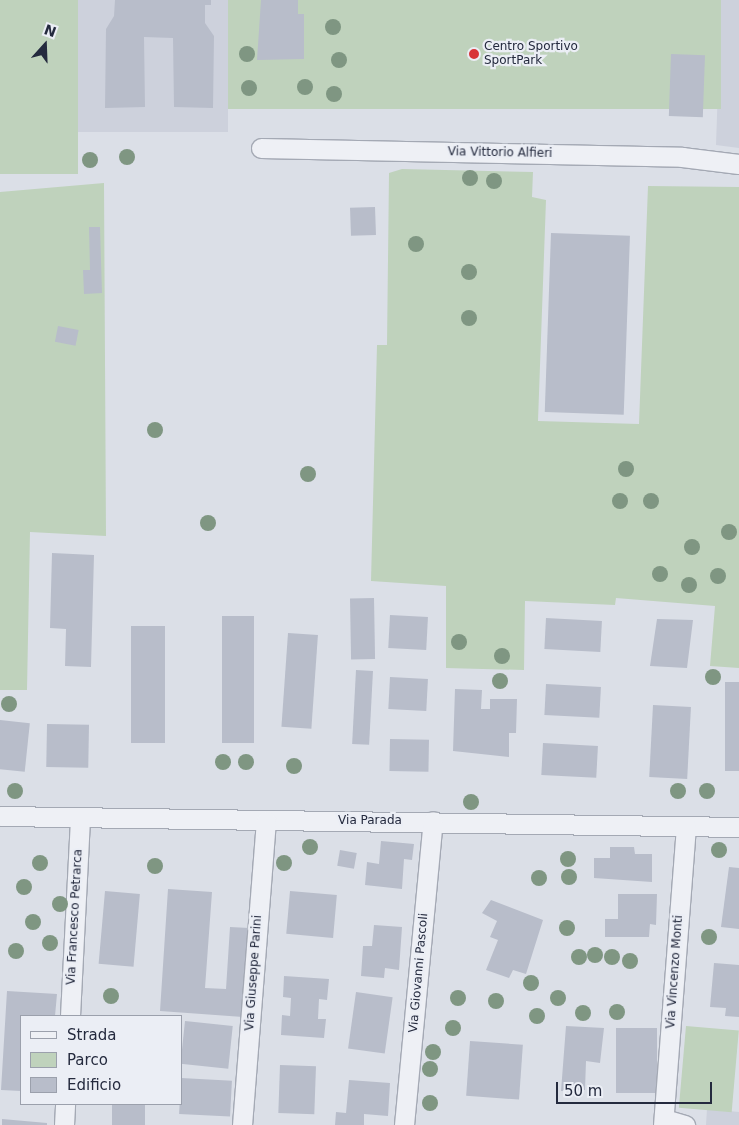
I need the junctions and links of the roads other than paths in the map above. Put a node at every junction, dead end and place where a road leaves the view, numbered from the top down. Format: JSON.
{"nodes":[{"id":1,"x":261,"y":148,"type":"dead end"},
{"id":2,"x":739,"y":164,"type":"edge"},
{"id":3,"x":0,"y":816,"type":"edge"},
{"id":4,"x":80,"y":817,"type":"junction"},
{"id":5,"x":266,"y":821,"type":"junction"},
{"id":6,"x":433,"y":821,"type":"junction"},
{"id":7,"x":686,"y":826,"type":"junction"},
{"id":8,"x":739,"y":827,"type":"edge"},
{"id":9,"x":70,"y":1015,"type":"edge"},
{"id":10,"x":65,"y":1105,"type":"edge"},
{"id":11,"x":664,"y":1122,"type":"edge"},
{"id":12,"x":64,"y":1125,"type":"edge"},
{"id":13,"x":242,"y":1125,"type":"edge"},
{"id":14,"x":404,"y":1125,"type":"edge"},
{"id":15,"x":685,"y":1125,"type":"edge"}],
"edges":[{"from":1,"to":2,"type":"street","name":"Via Vittorio Alfieri"},
{"from":3,"to":4,"type":"street","name":"Via Parada"},
{"from":4,"to":5,"type":"street","name":"Via Parada"},
{"from":4,"to":9,"type":"street","name":"Via Francesco Petrarca"},
{"from":5,"to":6,"type":"street","name":"Via Parada"},
{"from":5,"to":13,"type":"street","name":"Via Giuseppe Parini"},
{"from":6,"to":7,"type":"street","name":"Via Parada"},
{"from":6,"to":14,"type":"street","name":"Via Giovanni Pascoli"},
{"from":7,"to":8,"type":"street","name":"Via Parada"},
{"from":7,"to":11,"type":"street","name":"Via Vincenzo Monti"},
{"from":10,"to":12,"type":"street"},
{"from":11,"to":15,"type":"street","name":"Via Vincenzo Monti"}]}
